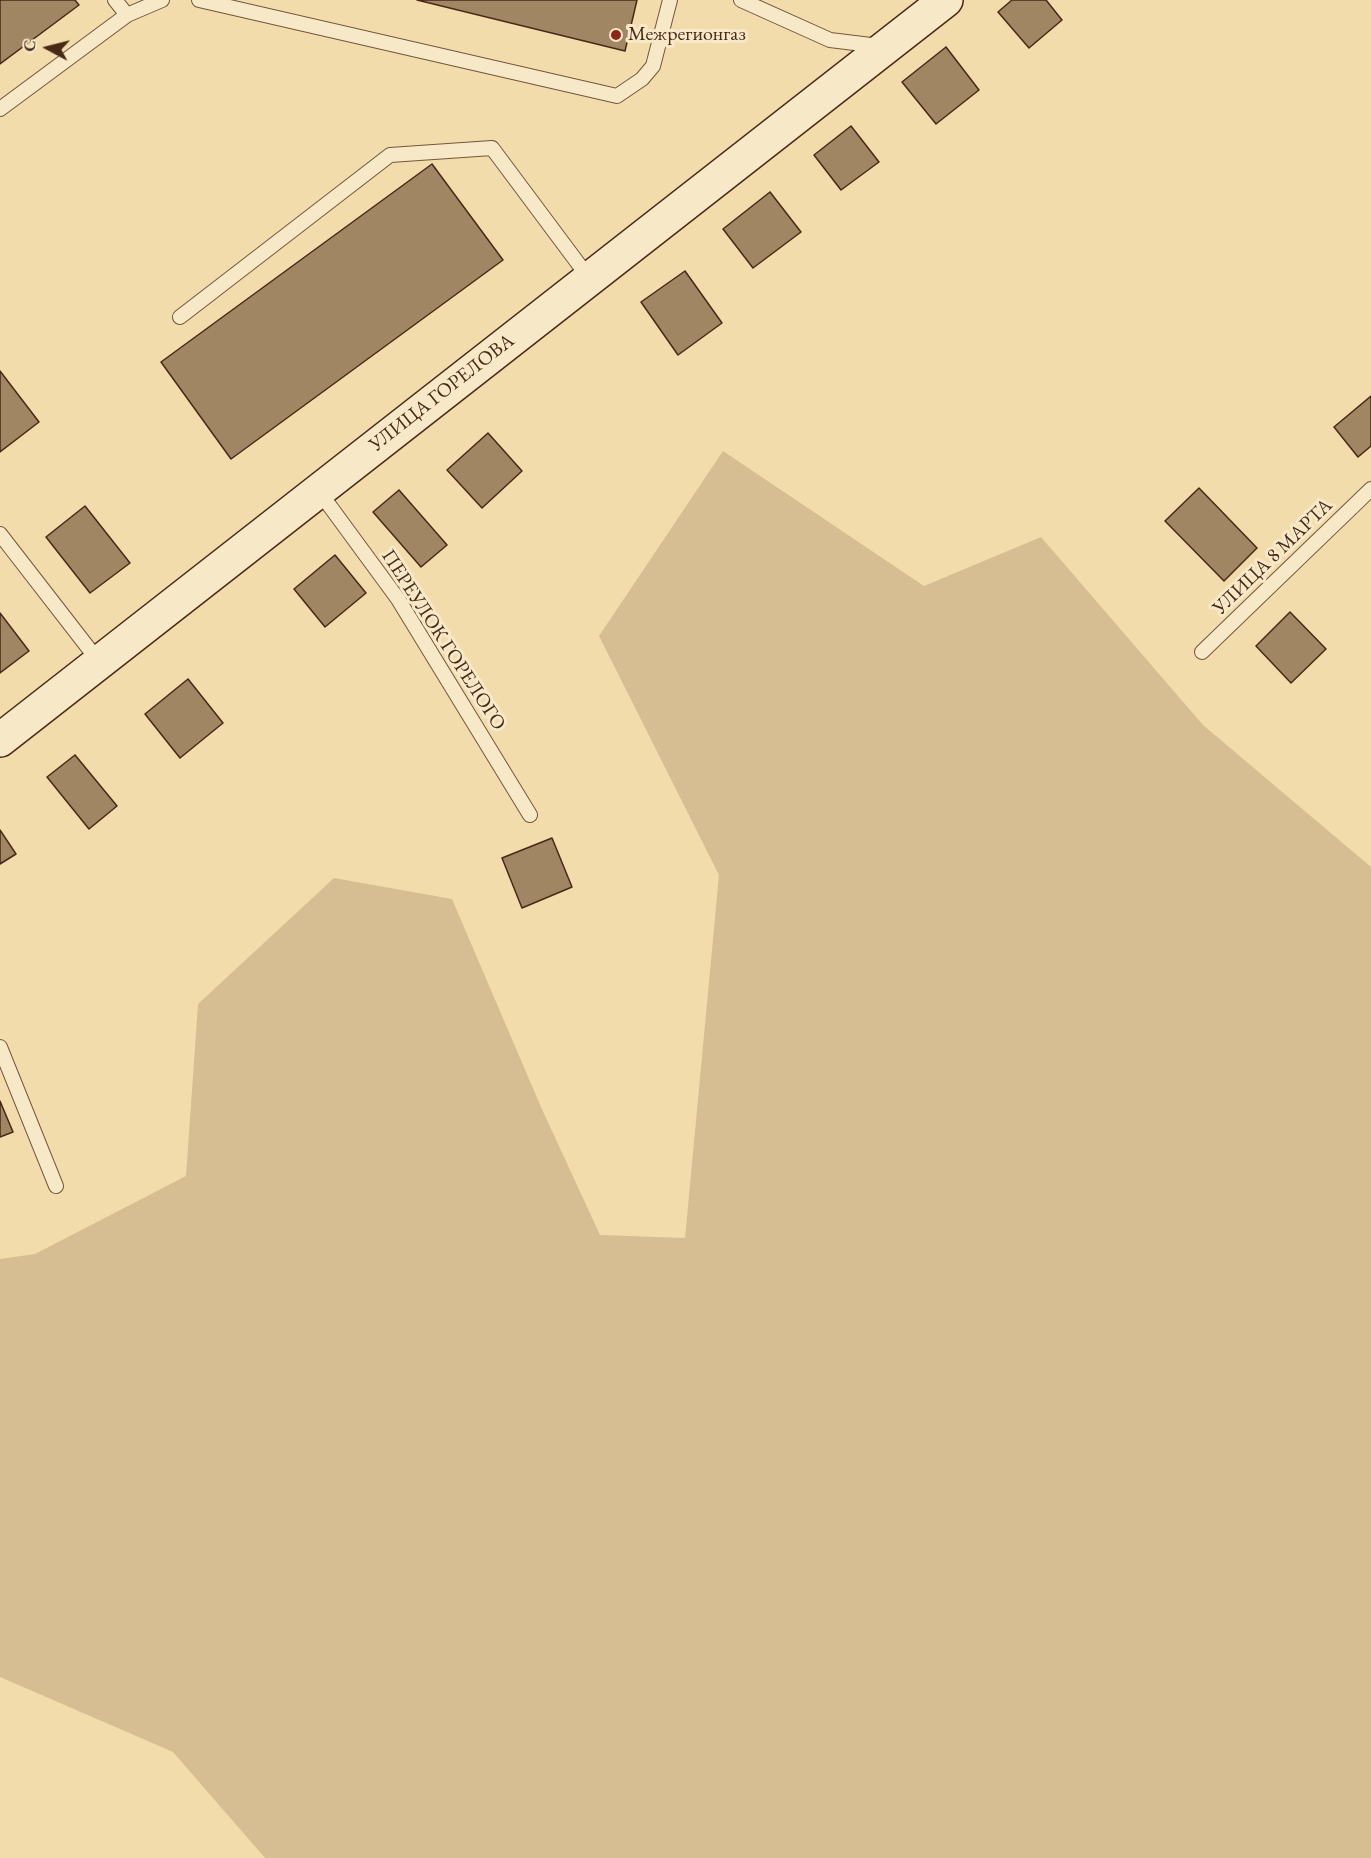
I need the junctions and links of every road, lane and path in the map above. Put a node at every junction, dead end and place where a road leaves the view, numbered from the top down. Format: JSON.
{"nodes":[{"id":1,"x":115,"y":0,"type":"edge"},
{"id":2,"x":162,"y":0,"type":"edge"},
{"id":3,"x":199,"y":0,"type":"edge"},
{"id":4,"x":670,"y":0,"type":"edge"},
{"id":5,"x":741,"y":0,"type":"edge"},
{"id":6,"x":946,"y":0,"type":"edge"},
{"id":7,"x":127,"y":15,"type":"junction"},
{"id":8,"x":884,"y":47,"type":"junction"},
{"id":9,"x":0,"y":109,"type":"edge"},
{"id":10,"x":589,"y":278,"type":"junction"},
{"id":11,"x":180,"y":317,"type":"dead end"},
{"id":12,"x":1371,"y":489,"type":"edge"},
{"id":13,"x":318,"y":490,"type":"junction"},
{"id":14,"x":0,"y":534,"type":"edge"},
{"id":15,"x":1202,"y":652,"type":"dead end"},
{"id":16,"x":100,"y":663,"type":"junction"},
{"id":17,"x":0,"y":740,"type":"edge"},
{"id":18,"x":530,"y":815,"type":"dead end"},
{"id":19,"x":0,"y":1047,"type":"edge"},
{"id":20,"x":56,"y":1186,"type":"dead end"}],
"edges":[{"from":1,"to":7,"type":"lane"},
{"from":2,"to":7,"type":"lane"},
{"from":3,"to":4,"type":"lane"},
{"from":5,"to":8,"type":"lane"},
{"from":6,"to":8,"type":"street","name":"УЛИЦА ГОРЕЛОВА"},
{"from":7,"to":9,"type":"lane"},
{"from":8,"to":10,"type":"street","name":"УЛИЦА ГОРЕЛОВА"},
{"from":10,"to":11,"type":"lane"},
{"from":10,"to":13,"type":"street","name":"УЛИЦА ГОРЕЛОВА"},
{"from":12,"to":15,"type":"lane","name":"УЛИЦА 8 МАРТА"},
{"from":13,"to":16,"type":"street","name":"УЛИЦА ГОРЕЛОВА"},
{"from":13,"to":18,"type":"lane","name":"ПЕРЕУЛОК ГОРЕЛОГО"},
{"from":14,"to":16,"type":"lane"},
{"from":16,"to":17,"type":"street","name":"УЛИЦА ГОРЕЛОВА"},
{"from":19,"to":20,"type":"lane"}]}
